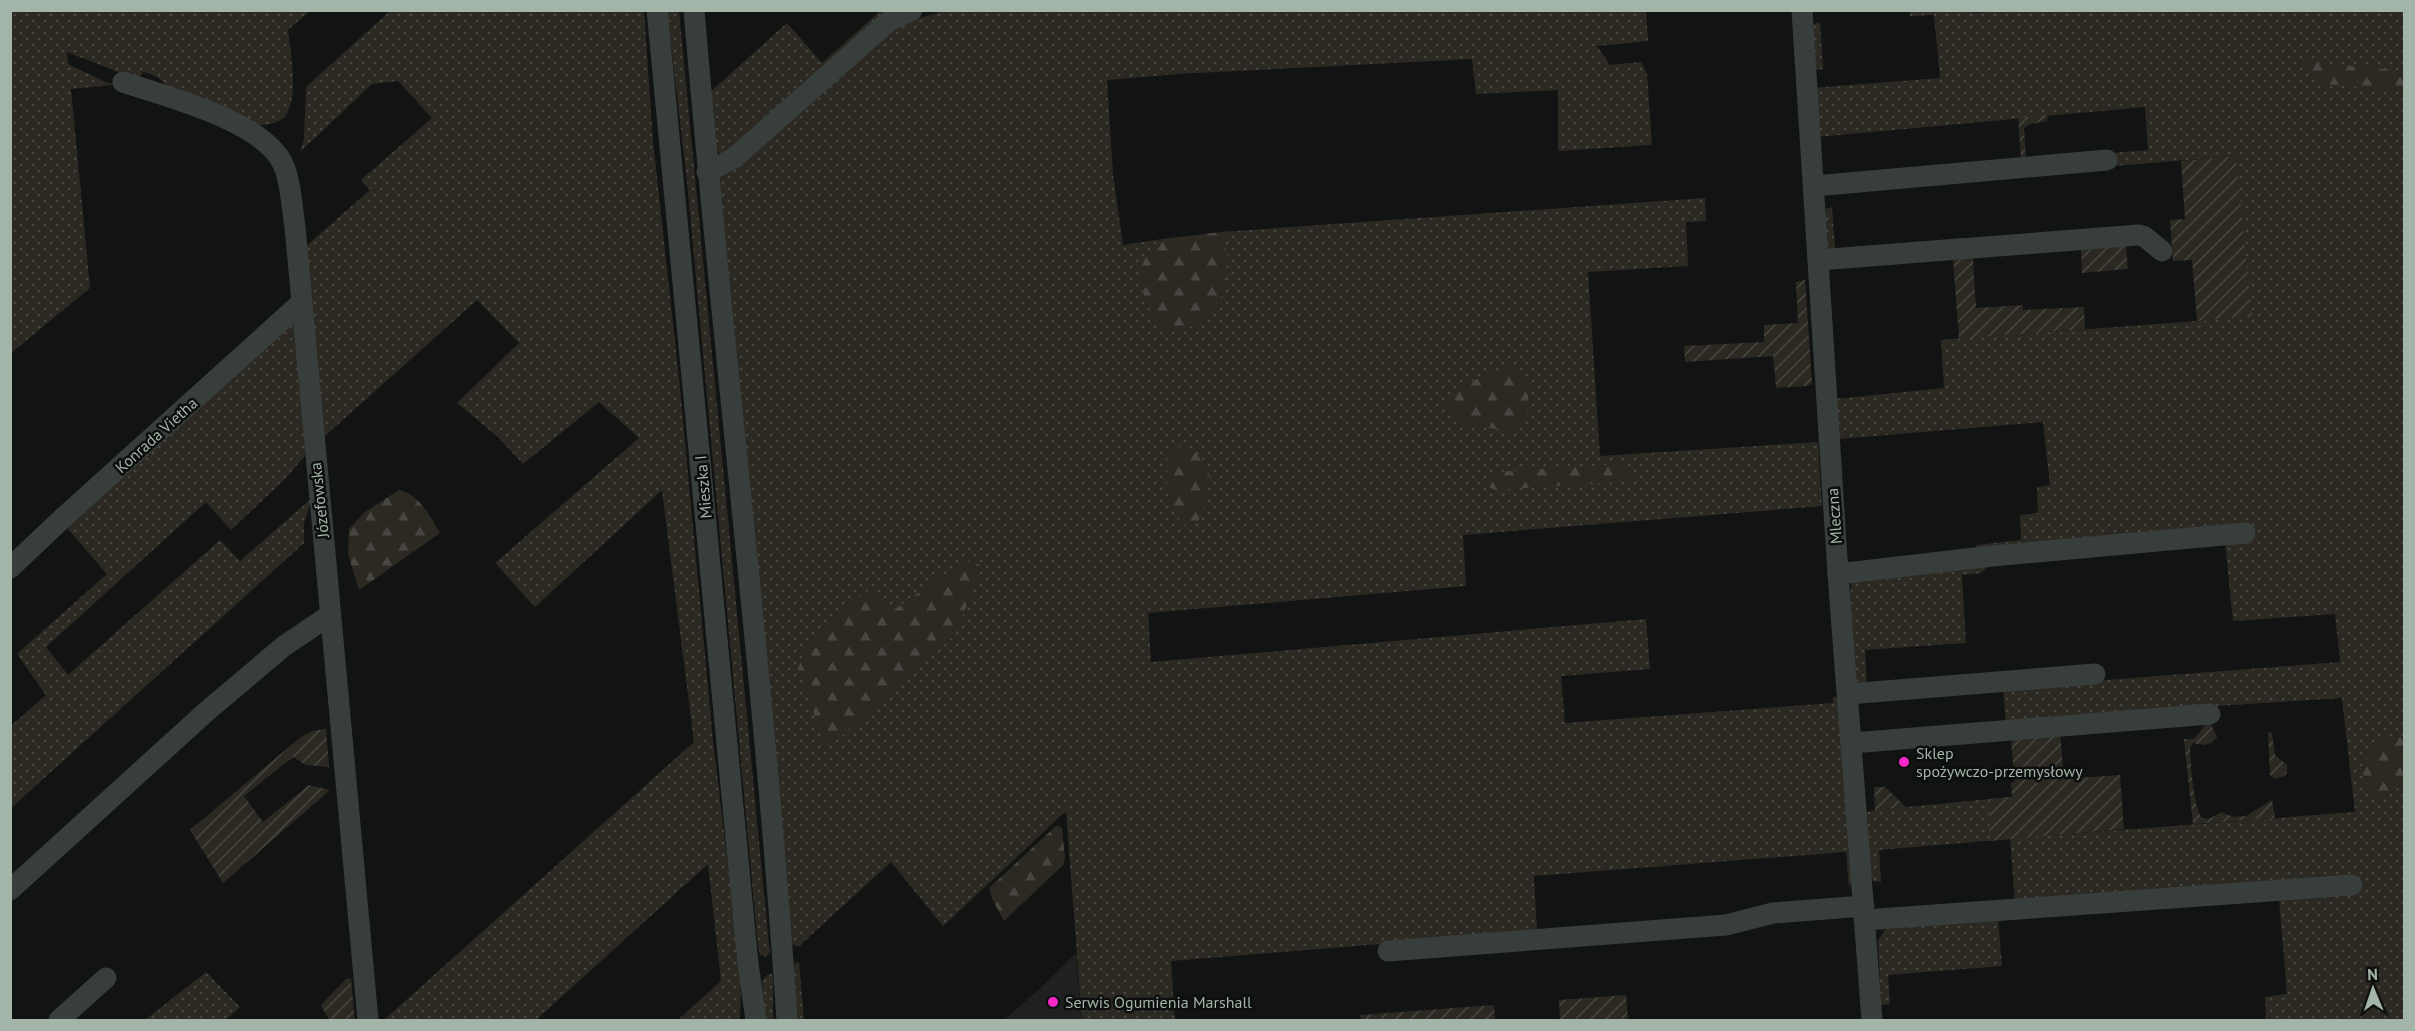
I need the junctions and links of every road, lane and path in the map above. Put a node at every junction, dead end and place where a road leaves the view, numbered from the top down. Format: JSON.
{"nodes":[{"id":1,"x":657,"y":10,"type":"edge"},
{"id":2,"x":694,"y":10,"type":"edge"},
{"id":3,"x":912,"y":10,"type":"edge"},
{"id":4,"x":1802,"y":10,"type":"edge"},
{"id":5,"x":123,"y":82,"type":"dead end"},
{"id":6,"x":2107,"y":160,"type":"dead end"},
{"id":7,"x":708,"y":172,"type":"junction"},
{"id":8,"x":1814,"y":186,"type":"junction"},
{"id":9,"x":2162,"y":251,"type":"dead end"},
{"id":10,"x":1819,"y":260,"type":"junction"},
{"id":11,"x":302,"y":302,"type":"junction"},
{"id":12,"x":2245,"y":533,"type":"dead end"},
{"id":13,"x":10,"y":568,"type":"edge"},
{"id":14,"x":1838,"y":574,"type":"junction"},
{"id":15,"x":330,"y":615,"type":"junction"},
{"id":16,"x":2094,"y":674,"type":"dead end"},
{"id":17,"x":1848,"y":694,"type":"junction"},
{"id":18,"x":2210,"y":714,"type":"dead end"},
{"id":19,"x":1852,"y":743,"type":"junction"},
{"id":20,"x":2352,"y":885,"type":"dead end"},
{"id":21,"x":10,"y":890,"type":"edge"},
{"id":22,"x":1864,"y":913,"type":"junction"},
{"id":23,"x":1388,"y":951,"type":"dead end"},
{"id":24,"x":783,"y":961,"type":"junction"},
{"id":25,"x":748,"y":964,"type":"junction"},
{"id":26,"x":106,"y":978,"type":"dead end"},
{"id":27,"x":59,"y":1020,"type":"edge"},
{"id":28,"x":368,"y":1020,"type":"edge"},
{"id":29,"x":745,"y":1020,"type":"edge"},
{"id":30,"x":756,"y":1020,"type":"edge"},
{"id":31,"x":787,"y":1020,"type":"edge"},
{"id":32,"x":1872,"y":1020,"type":"edge"}],
"edges":[{"from":1,"to":25,"type":"street","name":"Mieszka I"},
{"from":2,"to":7,"type":"street"},
{"from":3,"to":7,"type":"street"},
{"from":4,"to":8,"type":"street","name":"Mleczna"},
{"from":5,"to":11,"type":"street","name":"Józefowska"},
{"from":6,"to":8,"type":"street"},
{"from":7,"to":24,"type":"street"},
{"from":8,"to":10,"type":"street","name":"Mleczna"},
{"from":9,"to":10,"type":"street"},
{"from":10,"to":14,"type":"street","name":"Mleczna"},
{"from":11,"to":13,"type":"street","name":"Konrada Vietha"},
{"from":11,"to":15,"type":"street","name":"Józefowska"},
{"from":12,"to":14,"type":"street"},
{"from":14,"to":17,"type":"street","name":"Mleczna"},
{"from":15,"to":21,"type":"street"},
{"from":15,"to":28,"type":"street","name":"Józefowska"},
{"from":16,"to":17,"type":"street"},
{"from":17,"to":19,"type":"street","name":"Mleczna"},
{"from":18,"to":19,"type":"street"},
{"from":19,"to":22,"type":"street","name":"Mleczna"},
{"from":20,"to":22,"type":"street"},
{"from":22,"to":23,"type":"street"},
{"from":22,"to":32,"type":"street","name":"Mleczna"},
{"from":24,"to":25,"type":"street"},
{"from":24,"to":31,"type":"street"},
{"from":25,"to":29,"type":"street"},
{"from":25,"to":30,"type":"street"},
{"from":26,"to":27,"type":"street"}]}
